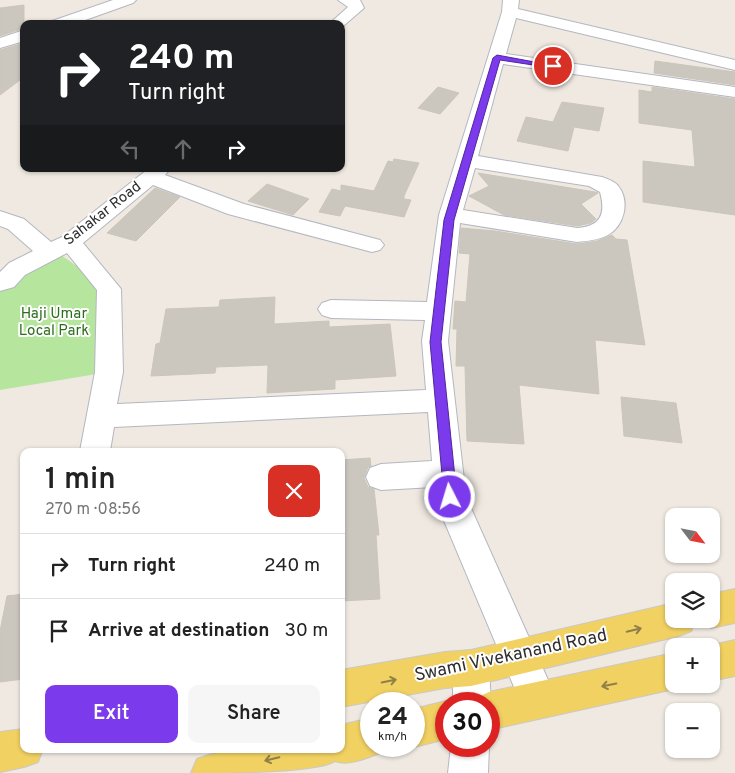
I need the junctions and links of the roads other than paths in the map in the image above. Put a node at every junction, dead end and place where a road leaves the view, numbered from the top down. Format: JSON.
{"nodes":[{"id":1,"x":128,"y":0,"type":"edge"},
{"id":2,"x":346,"y":0,"type":"edge"},
{"id":3,"x":511,"y":6,"type":"edge"},
{"id":4,"x":70,"y":20,"type":"edge"},
{"id":5,"x":342,"y":20,"type":"edge"},
{"id":6,"x":20,"y":36,"type":"edge"},
{"id":7,"x":0,"y":43,"type":"edge"},
{"id":8,"x":497,"y":58,"type":"junction"},
{"id":9,"x":735,"y":65,"type":"edge"},
{"id":10,"x":735,"y":92,"type":"edge"},
{"id":11,"x":466,"y":161,"type":"junction"},
{"id":12,"x":155,"y":173,"type":"edge"},
{"id":13,"x":450,"y":215,"type":"junction"},
{"id":14,"x":0,"y":218,"type":"edge"},
{"id":15,"x":372,"y":245,"type":"dead end"},
{"id":16,"x":60,"y":248,"type":"junction"},
{"id":17,"x":6,"y":274,"type":"edge"},
{"id":18,"x":331,"y":309,"type":"dead end"},
{"id":19,"x":439,"y":310,"type":"junction"},
{"id":20,"x":441,"y":400,"type":"junction"},
{"id":21,"x":102,"y":416,"type":"junction"},
{"id":22,"x":95,"y":448,"type":"edge"},
{"id":23,"x":448,"y":472,"type":"junction"},
{"id":24,"x":381,"y":477,"type":"dead end"},
{"id":25,"x":735,"y":606,"type":"edge"},
{"id":26,"x":720,"y":609,"type":"edge"},
{"id":27,"x":665,"y":622,"type":"edge"},
{"id":28,"x":519,"y":656,"type":"junction"},
{"id":29,"x":735,"y":658,"type":"edge"},
{"id":30,"x":720,"y":661,"type":"edge"},
{"id":31,"x":471,"y":668,"type":"junction"},
{"id":32,"x":665,"y":673,"type":"edge"},
{"id":33,"x":345,"y":689,"type":"edge"},
{"id":34,"x":472,"y":692,"type":"edge"},
{"id":35,"x":538,"y":700,"type":"junction"},
{"id":36,"x":500,"y":709,"type":"edge"},
{"id":37,"x":360,"y":740,"type":"edge"},
{"id":38,"x":345,"y":743,"type":"edge"},
{"id":39,"x":20,"y":749,"type":"edge"},
{"id":40,"x":0,"y":752,"type":"edge"},
{"id":41,"x":302,"y":753,"type":"edge"},
{"id":42,"x":469,"y":757,"type":"edge"},
{"id":43,"x":217,"y":772,"type":"edge"},
{"id":44,"x":468,"y":773,"type":"edge"}],
"edges":[{"from":1,"to":4,"type":"street"},
{"from":2,"to":5,"type":"street"},
{"from":3,"to":8,"type":"street"},
{"from":3,"to":9,"type":"street"},
{"from":6,"to":7,"type":"street"},
{"from":8,"to":10,"type":"street"},
{"from":8,"to":11,"type":"street"},
{"from":11,"to":13,"type":"street"},
{"from":11,"to":13,"type":"street"},
{"from":12,"to":15,"type":"street"},
{"from":12,"to":16,"type":"street","name":"Sahakar Road"},
{"from":13,"to":19,"type":"street"},
{"from":14,"to":16,"type":"street"},
{"from":16,"to":17,"type":"street","name":"Sahakar Road"},
{"from":16,"to":21,"type":"street"},
{"from":18,"to":19,"type":"street"},
{"from":19,"to":20,"type":"street"},
{"from":20,"to":21,"type":"street"},
{"from":20,"to":23,"type":"street"},
{"from":21,"to":22,"type":"street"},
{"from":23,"to":24,"type":"street"},
{"from":23,"to":28,"type":"street"},
{"from":25,"to":26,"type":"main road"},
{"from":28,"to":27,"type":"main road","name":"Swami Vivekanand Road","one_way":true},
{"from":28,"to":31,"type":"main road","name":"Swami Vivekanand Road"},
{"from":28,"to":35,"type":"street"},
{"from":29,"to":30,"type":"main road"},
{"from":33,"to":31,"type":"main road","name":"Swami Vivekanand Road","one_way":true},
{"from":31,"to":34,"type":"street"},
{"from":32,"to":35,"type":"main road","one_way":true},
{"from":35,"to":36,"type":"main road"},
{"from":37,"to":38,"type":"main road"},
{"from":39,"to":40,"type":"main road"},
{"from":41,"to":43,"type":"main road","one_way":true},
{"from":42,"to":44,"type":"street"}]}
